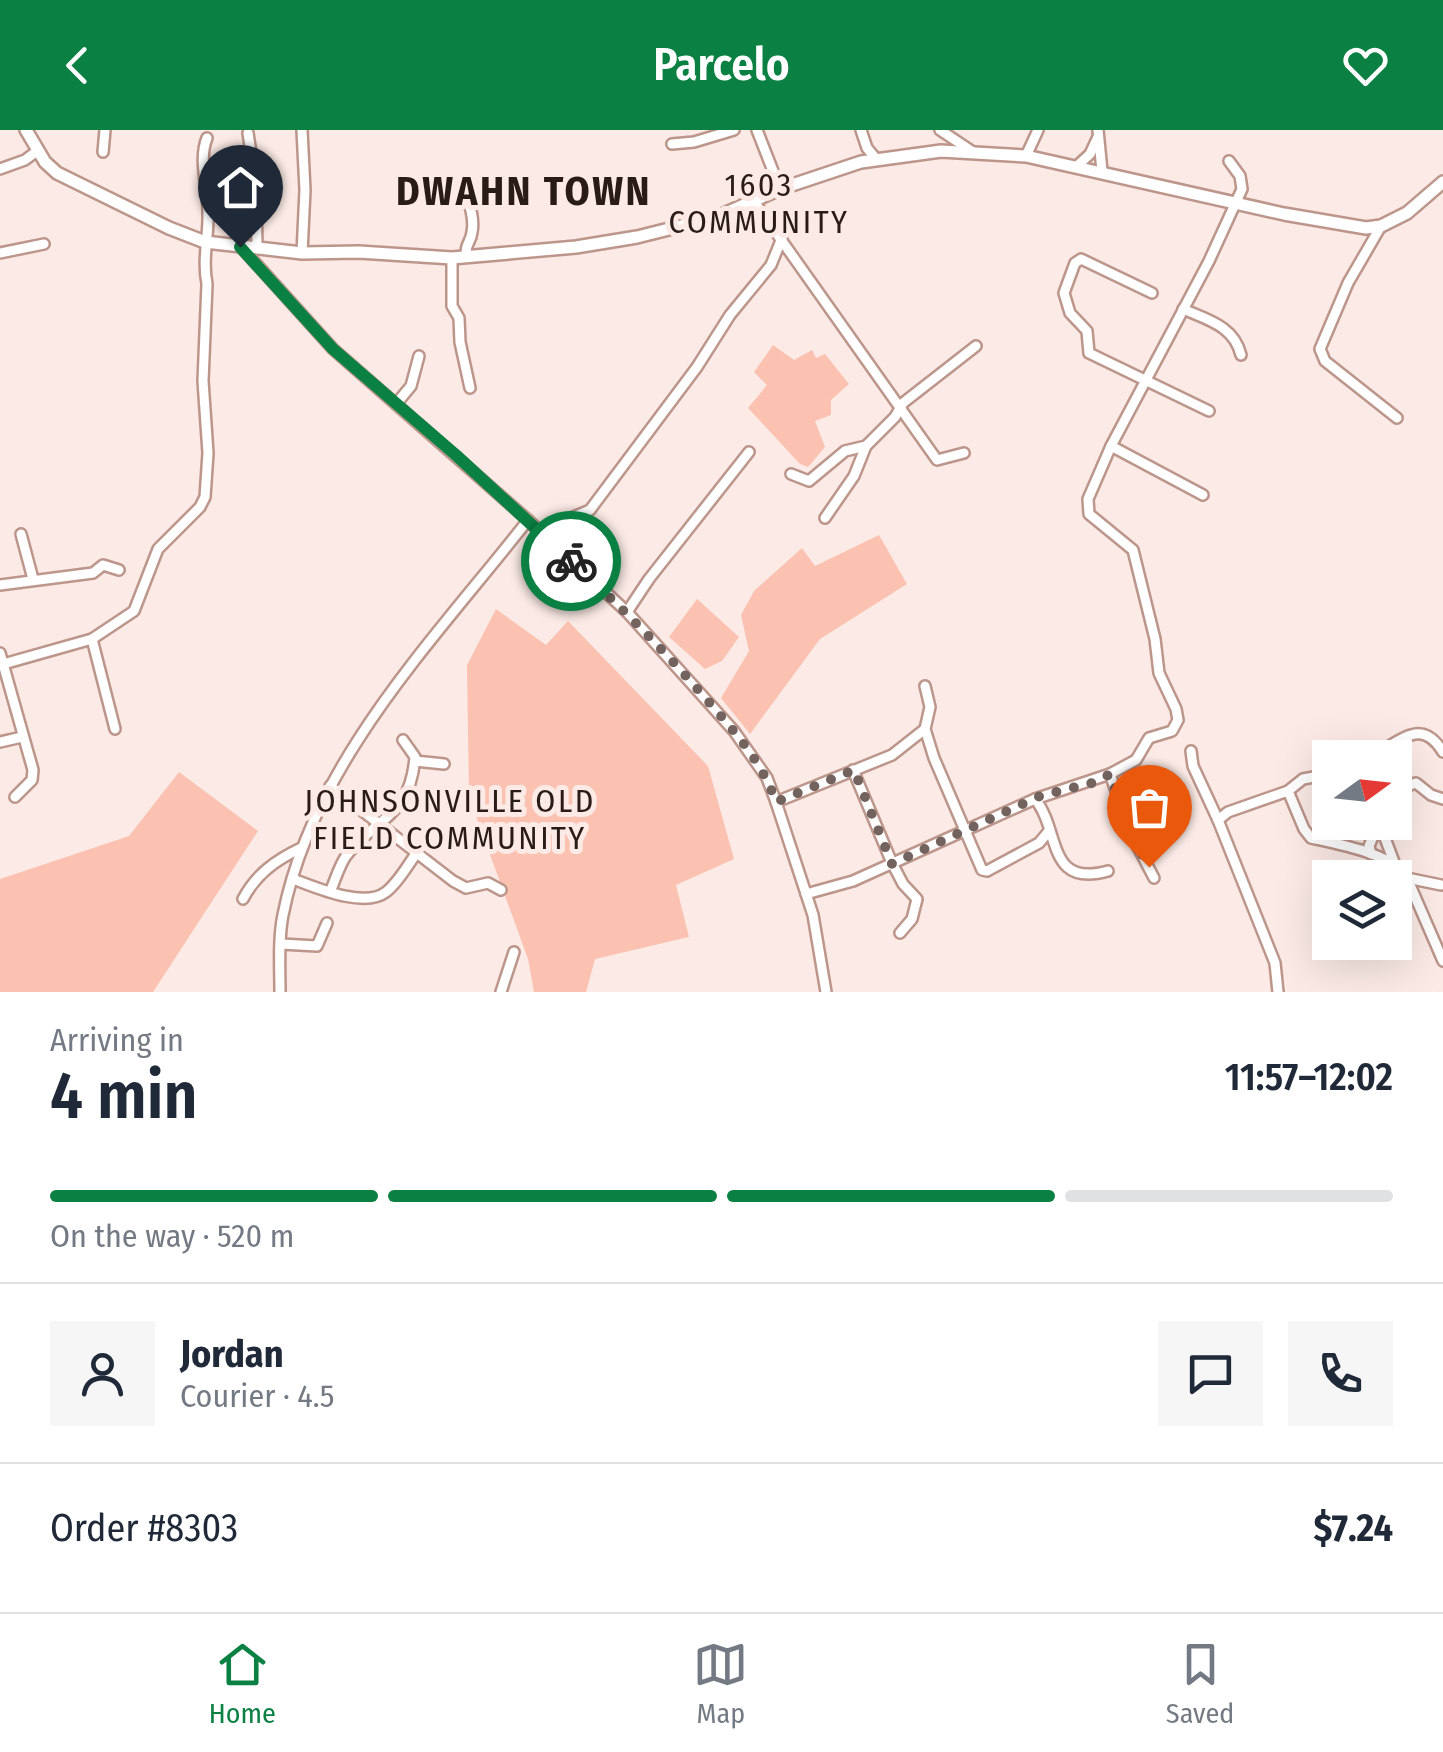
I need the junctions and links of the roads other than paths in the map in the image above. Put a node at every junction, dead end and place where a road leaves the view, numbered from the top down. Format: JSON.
{"nodes":[{"id":1,"x":26,"y":130,"type":"edge"},
{"id":2,"x":105,"y":130,"type":"edge"},
{"id":3,"x":302,"y":130,"type":"edge"},
{"id":4,"x":734,"y":130,"type":"edge"},
{"id":5,"x":757,"y":130,"type":"edge"},
{"id":6,"x":861,"y":130,"type":"edge"},
{"id":7,"x":940,"y":130,"type":"edge"},
{"id":8,"x":1038,"y":130,"type":"edge"},
{"id":9,"x":1099,"y":132,"type":"edge"},
{"id":10,"x":248,"y":133,"type":"dead end"},
{"id":11,"x":207,"y":138,"type":"dead end"},
{"id":12,"x":672,"y":144,"type":"dead end"},
{"id":13,"x":37,"y":151,"type":"junction"},
{"id":14,"x":103,"y":152,"type":"dead end"},
{"id":15,"x":972,"y":152,"type":"junction"},
{"id":16,"x":1026,"y":156,"type":"junction"},
{"id":17,"x":877,"y":160,"type":"junction"},
{"id":18,"x":1228,"y":161,"type":"dead end"},
{"id":19,"x":1078,"y":166,"type":"junction"},
{"id":20,"x":0,"y":169,"type":"edge"},
{"id":21,"x":1102,"y":171,"type":"junction"},
{"id":22,"x":1443,"y":182,"type":"edge"},
{"id":23,"x":464,"y":187,"type":"dead end"},
{"id":24,"x":780,"y":188,"type":"junction"},
{"id":25,"x":753,"y":200,"type":"junction"},
{"id":26,"x":1236,"y":202,"type":"junction"},
{"id":27,"x":1381,"y":226,"type":"junction"},
{"id":28,"x":782,"y":238,"type":"junction"},
{"id":29,"x":206,"y":242,"type":"junction"},
{"id":30,"x":44,"y":244,"type":"dead end"},
{"id":31,"x":240,"y":247,"type":"junction"},
{"id":32,"x":257,"y":249,"type":"junction"},
{"id":33,"x":0,"y":253,"type":"edge"},
{"id":34,"x":302,"y":253,"type":"junction"},
{"id":35,"x":467,"y":257,"type":"junction"},
{"id":36,"x":452,"y":258,"type":"junction"},
{"id":37,"x":1152,"y":293,"type":"dead end"},
{"id":38,"x":1183,"y":309,"type":"junction"},
{"id":39,"x":976,"y":346,"type":"dead end"},
{"id":40,"x":1241,"y":355,"type":"dead end"},
{"id":41,"x":419,"y":356,"type":"dead end"},
{"id":42,"x":1146,"y":381,"type":"junction"},
{"id":43,"x":470,"y":388,"type":"dead end"},
{"id":44,"x":396,"y":404,"type":"junction"},
{"id":45,"x":899,"y":410,"type":"junction"},
{"id":46,"x":1209,"y":411,"type":"dead end"},
{"id":47,"x":1398,"y":418,"type":"dead end"},
{"id":48,"x":866,"y":446,"type":"junction"},
{"id":49,"x":1111,"y":446,"type":"junction"},
{"id":50,"x":749,"y":452,"type":"dead end"},
{"id":51,"x":964,"y":453,"type":"dead end"},
{"id":52,"x":791,"y":474,"type":"dead end"},
{"id":53,"x":1203,"y":495,"type":"dead end"},
{"id":54,"x":825,"y":518,"type":"dead end"},
{"id":55,"x":528,"y":520,"type":"junction"},
{"id":56,"x":21,"y":534,"type":"dead end"},
{"id":57,"x":542,"y":534,"type":"junction"},
{"id":58,"x":119,"y":570,"type":"dead end"},
{"id":59,"x":34,"y":579,"type":"junction"},
{"id":60,"x":0,"y":585,"type":"edge"},
{"id":61,"x":627,"y":612,"type":"junction"},
{"id":62,"x":92,"y":639,"type":"junction"},
{"id":63,"x":1,"y":660,"type":"edge"},
{"id":64,"x":926,"y":686,"type":"dead end"},
{"id":65,"x":925,"y":729,"type":"junction"},
{"id":66,"x":115,"y":730,"type":"dead end"},
{"id":67,"x":22,"y":738,"type":"junction"},
{"id":68,"x":402,"y":740,"type":"dead end"},
{"id":69,"x":1401,"y":740,"type":"edge"},
{"id":70,"x":0,"y":742,"type":"edge"},
{"id":71,"x":1191,"y":750,"type":"dead end"},
{"id":72,"x":1443,"y":752,"type":"edge"},
{"id":73,"x":416,"y":761,"type":"junction"},
{"id":74,"x":444,"y":764,"type":"dead end"},
{"id":75,"x":854,"y":770,"type":"junction"},
{"id":76,"x":1110,"y":774,"type":"junction"},
{"id":77,"x":1312,"y":777,"type":"edge"},
{"id":78,"x":1412,"y":784,"type":"edge"},
{"id":79,"x":330,"y":786,"type":"junction"},
{"id":80,"x":1288,"y":791,"type":"junction"},
{"id":81,"x":15,"y":796,"type":"dead end"},
{"id":82,"x":1036,"y":799,"type":"junction"},
{"id":83,"x":1443,"y":799,"type":"edge"},
{"id":84,"x":776,"y":802,"type":"junction"},
{"id":85,"x":1218,"y":820,"type":"junction"},
{"id":86,"x":380,"y":825,"type":"junction"},
{"id":87,"x":1049,"y":831,"type":"junction"},
{"id":88,"x":963,"y":832,"type":"junction"},
{"id":89,"x":1373,"y":840,"type":"edge"},
{"id":90,"x":301,"y":848,"type":"junction"},
{"id":91,"x":416,"y":854,"type":"junction"},
{"id":92,"x":1371,"y":854,"type":"junction"},
{"id":93,"x":1386,"y":860,"type":"edge"},
{"id":94,"x":892,"y":864,"type":"junction"},
{"id":95,"x":1108,"y":870,"type":"dead end"},
{"id":96,"x":1154,"y":878,"type":"dead end"},
{"id":97,"x":292,"y":879,"type":"junction"},
{"id":98,"x":1412,"y":879,"type":"edge"},
{"id":99,"x":1441,"y":884,"type":"edge"},
{"id":100,"x":500,"y":890,"type":"dead end"},
{"id":101,"x":1412,"y":890,"type":"edge"},
{"id":102,"x":330,"y":892,"type":"junction"},
{"id":103,"x":806,"y":894,"type":"junction"},
{"id":104,"x":244,"y":898,"type":"dead end"},
{"id":105,"x":327,"y":923,"type":"dead end"},
{"id":106,"x":900,"y":933,"type":"dead end"},
{"id":107,"x":281,"y":944,"type":"junction"},
{"id":108,"x":514,"y":952,"type":"dead end"},
{"id":109,"x":1443,"y":961,"type":"edge"},
{"id":110,"x":280,"y":992,"type":"edge"},
{"id":111,"x":501,"y":992,"type":"edge"},
{"id":112,"x":826,"y":992,"type":"edge"},
{"id":113,"x":1278,"y":992,"type":"edge"}],
"edges":[{"from":1,"to":13,"type":"main road"},
{"from":2,"to":14,"type":"street"},
{"from":3,"to":34,"type":"street"},
{"from":4,"to":12,"type":"street"},
{"from":5,"to":24,"type":"street"},
{"from":6,"to":17,"type":"street"},
{"from":7,"to":15,"type":"street"},
{"from":8,"to":16,"type":"street"},
{"from":9,"to":19,"type":"street"},
{"from":9,"to":21,"type":"street"},
{"from":10,"to":32,"type":"street"},
{"from":11,"to":29,"type":"street"},
{"from":13,"to":20,"type":"street"},
{"from":13,"to":29,"type":"main road"},
{"from":15,"to":16,"type":"main road"},
{"from":15,"to":17,"type":"main road"},
{"from":16,"to":19,"type":"main road"},
{"from":17,"to":24,"type":"main road"},
{"from":18,"to":26,"type":"street"},
{"from":19,"to":21,"type":"main road"},
{"from":21,"to":26,"type":"main road"},
{"from":22,"to":27,"type":"main road"},
{"from":23,"to":35,"type":"street"},
{"from":24,"to":25,"type":"main road"},
{"from":25,"to":28,"type":"street"},
{"from":25,"to":35,"type":"main road"},
{"from":26,"to":27,"type":"main road"},
{"from":26,"to":38,"type":"street"},
{"from":27,"to":47,"type":"street"},
{"from":28,"to":45,"type":"street"},
{"from":28,"to":57,"type":"street"},
{"from":29,"to":31,"type":"main road"},
{"from":29,"to":62,"type":"street"},
{"from":30,"to":33,"type":"street"},
{"from":31,"to":32,"type":"main road"},
{"from":31,"to":44,"type":"street"},
{"from":32,"to":34,"type":"main road"},
{"from":34,"to":36,"type":"main road"},
{"from":35,"to":36,"type":"main road"},
{"from":36,"to":43,"type":"street"},
{"from":37,"to":42,"type":"street"},
{"from":38,"to":40,"type":"street"},
{"from":38,"to":42,"type":"street"},
{"from":39,"to":45,"type":"street"},
{"from":41,"to":44,"type":"street"},
{"from":42,"to":46,"type":"street"},
{"from":42,"to":49,"type":"street"},
{"from":44,"to":55,"type":"street"},
{"from":45,"to":48,"type":"street"},
{"from":45,"to":51,"type":"street"},
{"from":48,"to":52,"type":"street"},
{"from":48,"to":54,"type":"street"},
{"from":49,"to":53,"type":"street"},
{"from":49,"to":76,"type":"street"},
{"from":50,"to":61,"type":"street"},
{"from":55,"to":57,"type":"street"},
{"from":55,"to":79,"type":"street"},
{"from":56,"to":59,"type":"street"},
{"from":57,"to":61,"type":"street"},
{"from":58,"to":59,"type":"street"},
{"from":59,"to":60,"type":"street"},
{"from":61,"to":84,"type":"street"},
{"from":62,"to":63,"type":"street"},
{"from":62,"to":66,"type":"street"},
{"from":63,"to":67,"type":"street"},
{"from":64,"to":65,"type":"street"},
{"from":65,"to":75,"type":"street"},
{"from":65,"to":88,"type":"street"},
{"from":67,"to":70,"type":"street"},
{"from":67,"to":81,"type":"street"},
{"from":68,"to":73,"type":"street"},
{"from":69,"to":72,"type":"street"},
{"from":71,"to":85,"type":"street"},
{"from":73,"to":74,"type":"street"},
{"from":73,"to":86,"type":"street"},
{"from":75,"to":84,"type":"street"},
{"from":75,"to":94,"type":"street"},
{"from":76,"to":82,"type":"street"},
{"from":76,"to":96,"type":"street"},
{"from":77,"to":80,"type":"street"},
{"from":78,"to":83,"type":"street"},
{"from":79,"to":86,"type":"street"},
{"from":79,"to":90,"type":"street"},
{"from":80,"to":85,"type":"street"},
{"from":80,"to":92,"type":"street"},
{"from":82,"to":87,"type":"street"},
{"from":82,"to":88,"type":"street"},
{"from":84,"to":103,"type":"street"},
{"from":85,"to":113,"type":"street"},
{"from":86,"to":91,"type":"street"},
{"from":86,"to":102,"type":"street"},
{"from":87,"to":88,"type":"street"},
{"from":87,"to":95,"type":"street"},
{"from":88,"to":94,"type":"street"},
{"from":89,"to":92,"type":"street"},
{"from":90,"to":97,"type":"street"},
{"from":90,"to":104,"type":"street"},
{"from":91,"to":100,"type":"street"},
{"from":91,"to":102,"type":"street"},
{"from":92,"to":93,"type":"street"},
{"from":94,"to":103,"type":"street"},
{"from":94,"to":106,"type":"street"},
{"from":97,"to":102,"type":"street"},
{"from":97,"to":107,"type":"street"},
{"from":98,"to":99,"type":"street"},
{"from":101,"to":109,"type":"street"},
{"from":103,"to":112,"type":"street"},
{"from":105,"to":107,"type":"street"},
{"from":107,"to":110,"type":"street"},
{"from":108,"to":111,"type":"street"}]}
